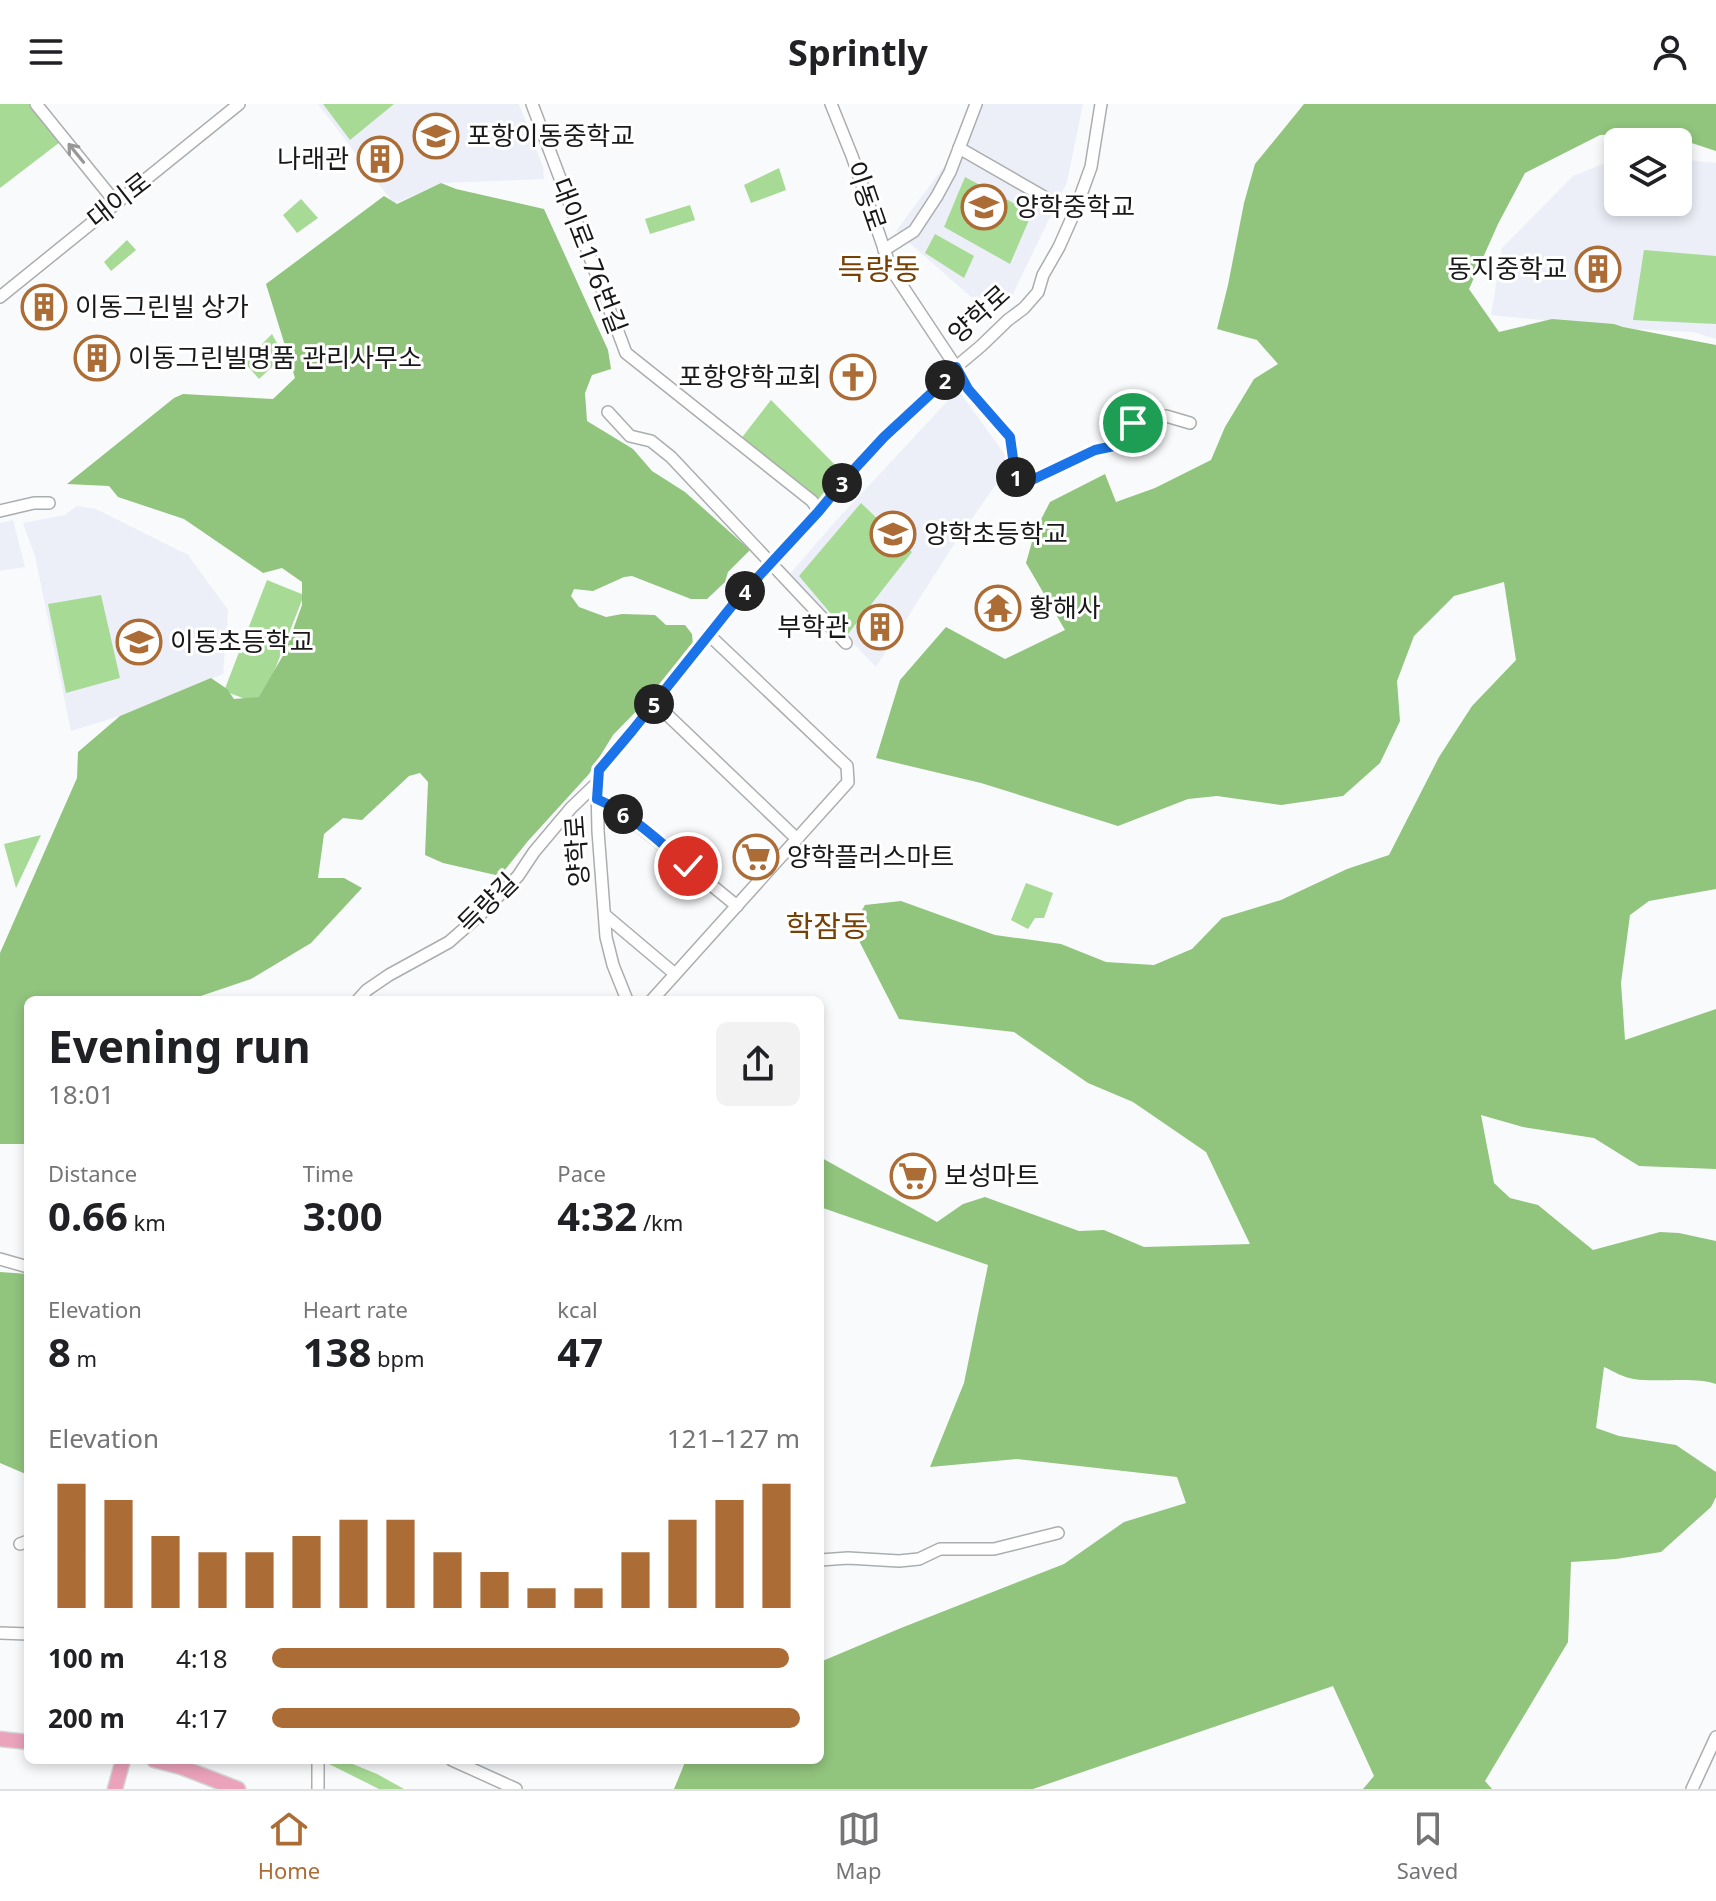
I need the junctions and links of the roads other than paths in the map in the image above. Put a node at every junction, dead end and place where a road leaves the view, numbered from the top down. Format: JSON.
{"nodes":[{"id":1,"x":36,"y":104,"type":"edge"},
{"id":2,"x":239,"y":104,"type":"edge"},
{"id":3,"x":532,"y":104,"type":"edge"},
{"id":4,"x":831,"y":104,"type":"edge"},
{"id":5,"x":976,"y":104,"type":"edge"},
{"id":6,"x":1101,"y":104,"type":"edge"},
{"id":7,"x":959,"y":148,"type":"junction"},
{"id":8,"x":1046,"y":198,"type":"dead end"},
{"id":9,"x":116,"y":203,"type":"junction"},
{"id":10,"x":884,"y":250,"type":"junction"},
{"id":11,"x":0,"y":297,"type":"edge"},
{"id":12,"x":956,"y":367,"type":"junction"},
{"id":13,"x":608,"y":412,"type":"dead end"},
{"id":14,"x":1190,"y":423,"type":"dead end"},
{"id":15,"x":49,"y":503,"type":"dead end"},
{"id":16,"x":0,"y":511,"type":"edge"},
{"id":17,"x":819,"y":511,"type":"junction"},
{"id":18,"x":770,"y":564,"type":"junction"},
{"id":19,"x":708,"y":634,"type":"junction"},
{"id":20,"x":846,"y":643,"type":"dead end"},
{"id":21,"x":655,"y":703,"type":"junction"},
{"id":22,"x":597,"y":783,"type":"junction"},
{"id":23,"x":597,"y":799,"type":"junction"},
{"id":24,"x":797,"y":839,"type":"junction"},
{"id":25,"x":737,"y":906,"type":"junction"},
{"id":26,"x":605,"y":915,"type":"junction"},
{"id":27,"x":675,"y":974,"type":"junction"},
{"id":28,"x":362,"y":996,"type":"edge"},
{"id":29,"x":625,"y":996,"type":"edge"},
{"id":30,"x":656,"y":996,"type":"edge"},
{"id":31,"x":0,"y":1259,"type":"edge"},
{"id":32,"x":24,"y":1266,"type":"edge"},
{"id":33,"x":1058,"y":1533,"type":"dead end"},
{"id":34,"x":824,"y":1560,"type":"edge"},
{"id":35,"x":0,"y":1633,"type":"edge"},
{"id":36,"x":24,"y":1634,"type":"edge"},
{"id":37,"x":1716,"y":1737,"type":"edge"},
{"id":38,"x":0,"y":1739,"type":"edge"},
{"id":39,"x":24,"y":1742,"type":"edge"},
{"id":40,"x":122,"y":1764,"type":"edge"},
{"id":41,"x":169,"y":1764,"type":"edge"},
{"id":42,"x":318,"y":1764,"type":"edge"},
{"id":43,"x":461,"y":1764,"type":"edge"},
{"id":44,"x":115,"y":1789,"type":"edge"},
{"id":45,"x":238,"y":1789,"type":"edge"},
{"id":46,"x":318,"y":1789,"type":"edge"},
{"id":47,"x":516,"y":1789,"type":"edge"},
{"id":48,"x":1692,"y":1789,"type":"edge"}],
"edges":[{"from":9,"to":1,"type":"street","one_way":true},
{"from":2,"to":9,"type":"street","name":"대이로"},
{"from":3,"to":17,"type":"street","name":"대이로176번길"},
{"from":4,"to":10,"type":"street","name":"이동로"},
{"from":5,"to":7,"type":"street"},
{"from":6,"to":12,"type":"street","name":"양학로"},
{"from":7,"to":8,"type":"street"},
{"from":7,"to":10,"type":"street"},
{"from":9,"to":11,"type":"street","name":"대이로"},
{"from":10,"to":12,"type":"street","name":"이동로"},
{"from":12,"to":14,"type":"street","name":"이동로"},
{"from":12,"to":17,"type":"street","name":"양학로"},
{"from":13,"to":18,"type":"street"},
{"from":15,"to":16,"type":"street"},
{"from":17,"to":18,"type":"street","name":"양학로"},
{"from":18,"to":19,"type":"street","name":"양학로"},
{"from":18,"to":20,"type":"street"},
{"from":19,"to":21,"type":"street","name":"양학로"},
{"from":19,"to":24,"type":"street"},
{"from":21,"to":22,"type":"street","name":"양학로"},
{"from":21,"to":24,"type":"street"},
{"from":22,"to":23,"type":"street","name":"양학로"},
{"from":22,"to":28,"type":"street","name":"득량길"},
{"from":23,"to":25,"type":"street"},
{"from":23,"to":26,"type":"street","name":"양학로"},
{"from":24,"to":25,"type":"street"},
{"from":25,"to":27,"type":"street"},
{"from":26,"to":27,"type":"street","name":"양학로"},
{"from":26,"to":29,"type":"street","name":"양학로"},
{"from":27,"to":30,"type":"street"},
{"from":31,"to":32,"type":"street"},
{"from":33,"to":34,"type":"street"},
{"from":35,"to":36,"type":"street"},
{"from":37,"to":48,"type":"street"},
{"from":38,"to":39,"type":"main road"},
{"from":40,"to":44,"type":"main road"},
{"from":41,"to":45,"type":"main road"},
{"from":42,"to":46,"type":"street"},
{"from":43,"to":47,"type":"street"}]}
